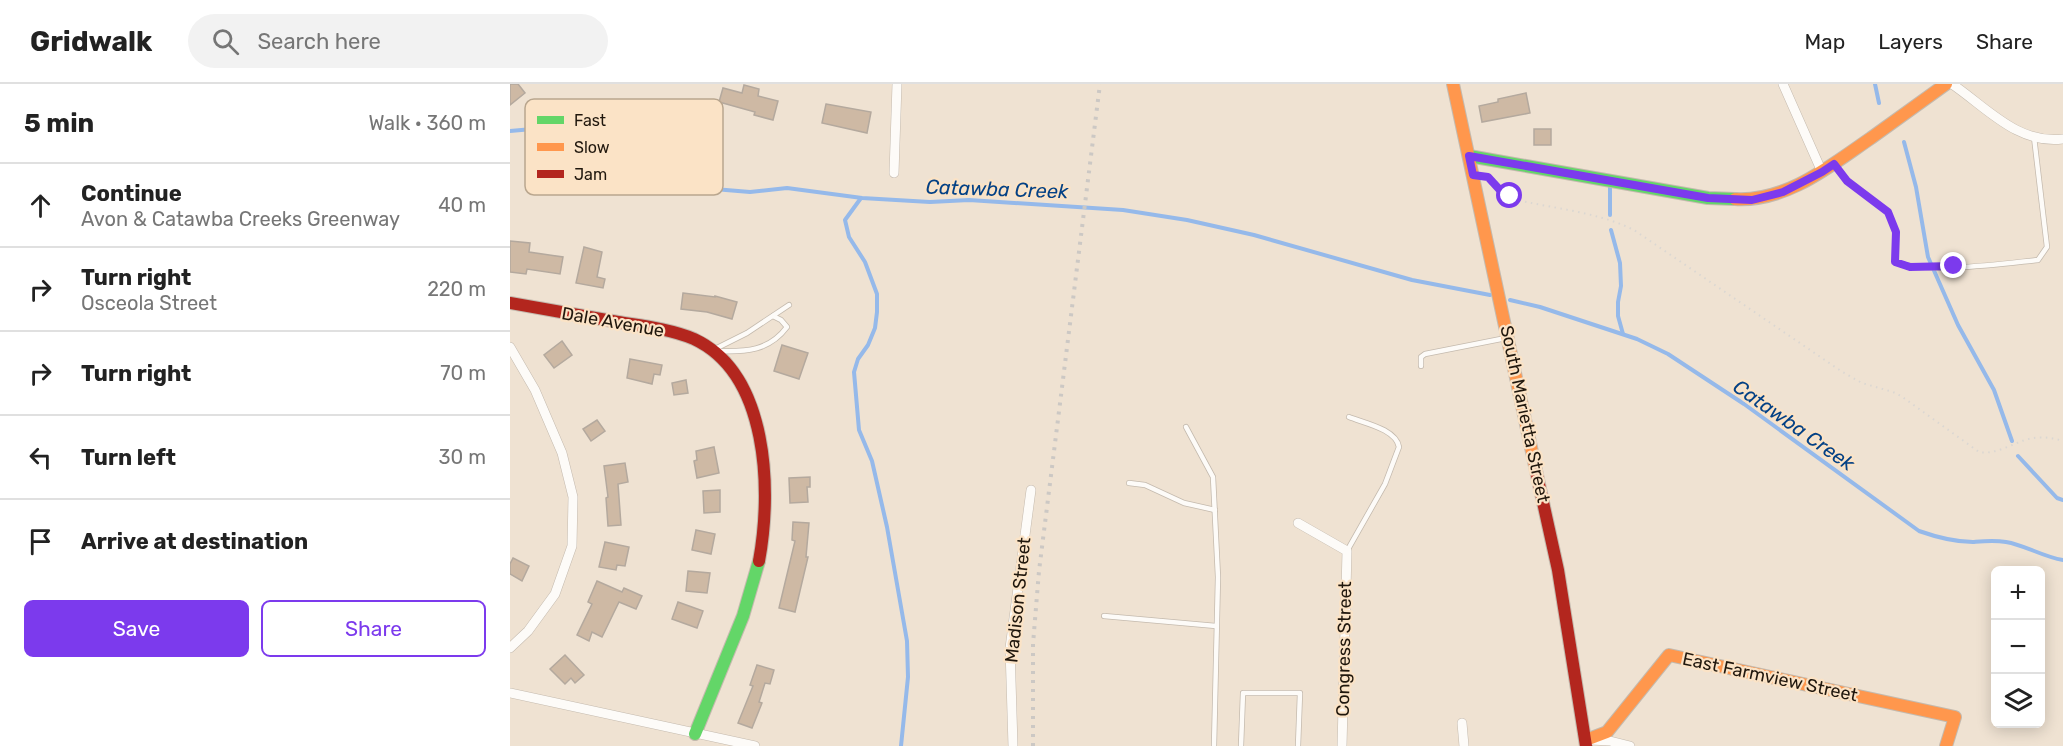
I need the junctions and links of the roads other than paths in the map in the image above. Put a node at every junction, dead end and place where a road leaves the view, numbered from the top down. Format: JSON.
{"nodes":[{"id":1,"x":897,"y":84,"type":"edge"},
{"id":2,"x":1453,"y":84,"type":"edge"},
{"id":3,"x":1783,"y":84,"type":"edge"},
{"id":4,"x":1946,"y":84,"type":"edge"},
{"id":5,"x":1952,"y":84,"type":"edge"},
{"id":6,"x":2034,"y":137,"type":"junction"},
{"id":7,"x":2063,"y":139,"type":"edge"},
{"id":8,"x":1469,"y":156,"type":"junction"},
{"id":9,"x":1834,"y":164,"type":"junction"},
{"id":10,"x":1822,"y":172,"type":"junction"},
{"id":11,"x":894,"y":173,"type":"dead end"},
{"id":12,"x":510,"y":303,"type":"edge"},
{"id":13,"x":789,"y":305,"type":"dead end"},
{"id":14,"x":773,"y":316,"type":"junction"},
{"id":15,"x":1508,"y":337,"type":"junction"},
{"id":16,"x":510,"y":347,"type":"edge"},
{"id":17,"x":713,"y":351,"type":"junction"},
{"id":18,"x":1421,"y":366,"type":"dead end"},
{"id":19,"x":1348,"y":417,"type":"dead end"},
{"id":20,"x":1186,"y":427,"type":"dead end"},
{"id":21,"x":1129,"y":483,"type":"dead end"},
{"id":22,"x":1031,"y":490,"type":"dead end"},
{"id":23,"x":1215,"y":510,"type":"junction"},
{"id":24,"x":1298,"y":523,"type":"dead end"},
{"id":25,"x":1347,"y":551,"type":"junction"},
{"id":26,"x":1104,"y":616,"type":"dead end"},
{"id":27,"x":1216,"y":626,"type":"junction"},
{"id":28,"x":510,"y":648,"type":"edge"},
{"id":29,"x":510,"y":693,"type":"edge"},
{"id":30,"x":1462,"y":723,"type":"dead end"},
{"id":31,"x":695,"y":734,"type":"junction"},
{"id":32,"x":1586,"y":743,"type":"edge"},
{"id":33,"x":755,"y":746,"type":"edge"},
{"id":34,"x":1013,"y":746,"type":"edge"},
{"id":35,"x":1214,"y":746,"type":"edge"},
{"id":36,"x":1240,"y":746,"type":"edge"},
{"id":37,"x":1298,"y":746,"type":"edge"},
{"id":38,"x":1342,"y":746,"type":"edge"},
{"id":39,"x":1464,"y":746,"type":"edge"},
{"id":40,"x":1630,"y":746,"type":"edge"},
{"id":41,"x":1946,"y":746,"type":"edge"}],
"edges":[{"from":1,"to":11,"type":"street"},
{"from":2,"to":8,"type":"street","name":"South Marietta Street"},
{"from":3,"to":10,"type":"street"},
{"from":4,"to":9,"type":"street"},
{"from":5,"to":6,"type":"street"},
{"from":6,"to":7,"type":"street"},
{"from":6,"to":9,"type":"lane"},
{"from":8,"to":10,"type":"street"},
{"from":8,"to":15,"type":"street","name":"South Marietta Street"},
{"from":9,"to":10,"type":"street"},
{"from":12,"to":17,"type":"street","name":"Dale Avenue"},
{"from":13,"to":14,"type":"lane"},
{"from":14,"to":17,"type":"lane"},
{"from":14,"to":17,"type":"lane"},
{"from":15,"to":18,"type":"lane"},
{"from":15,"to":32,"type":"street","name":"South Marietta Street"},
{"from":16,"to":28,"type":"street"},
{"from":17,"to":31,"type":"street","name":"Dale Avenue"},
{"from":19,"to":25,"type":"lane"},
{"from":20,"to":23,"type":"lane"},
{"from":21,"to":23,"type":"lane"},
{"from":22,"to":34,"type":"street","name":"Madison Street"},
{"from":23,"to":27,"type":"lane"},
{"from":24,"to":25,"type":"street"},
{"from":25,"to":38,"type":"street","name":"Congress Street"},
{"from":26,"to":27,"type":"lane"},
{"from":27,"to":35,"type":"lane"},
{"from":29,"to":31,"type":"street"},
{"from":30,"to":39,"type":"street"},
{"from":31,"to":33,"type":"street"},
{"from":32,"to":40,"type":"street"},
{"from":32,"to":41,"type":"street","name":"East Farmview Street"},
{"from":36,"to":37,"type":"lane"}]}
